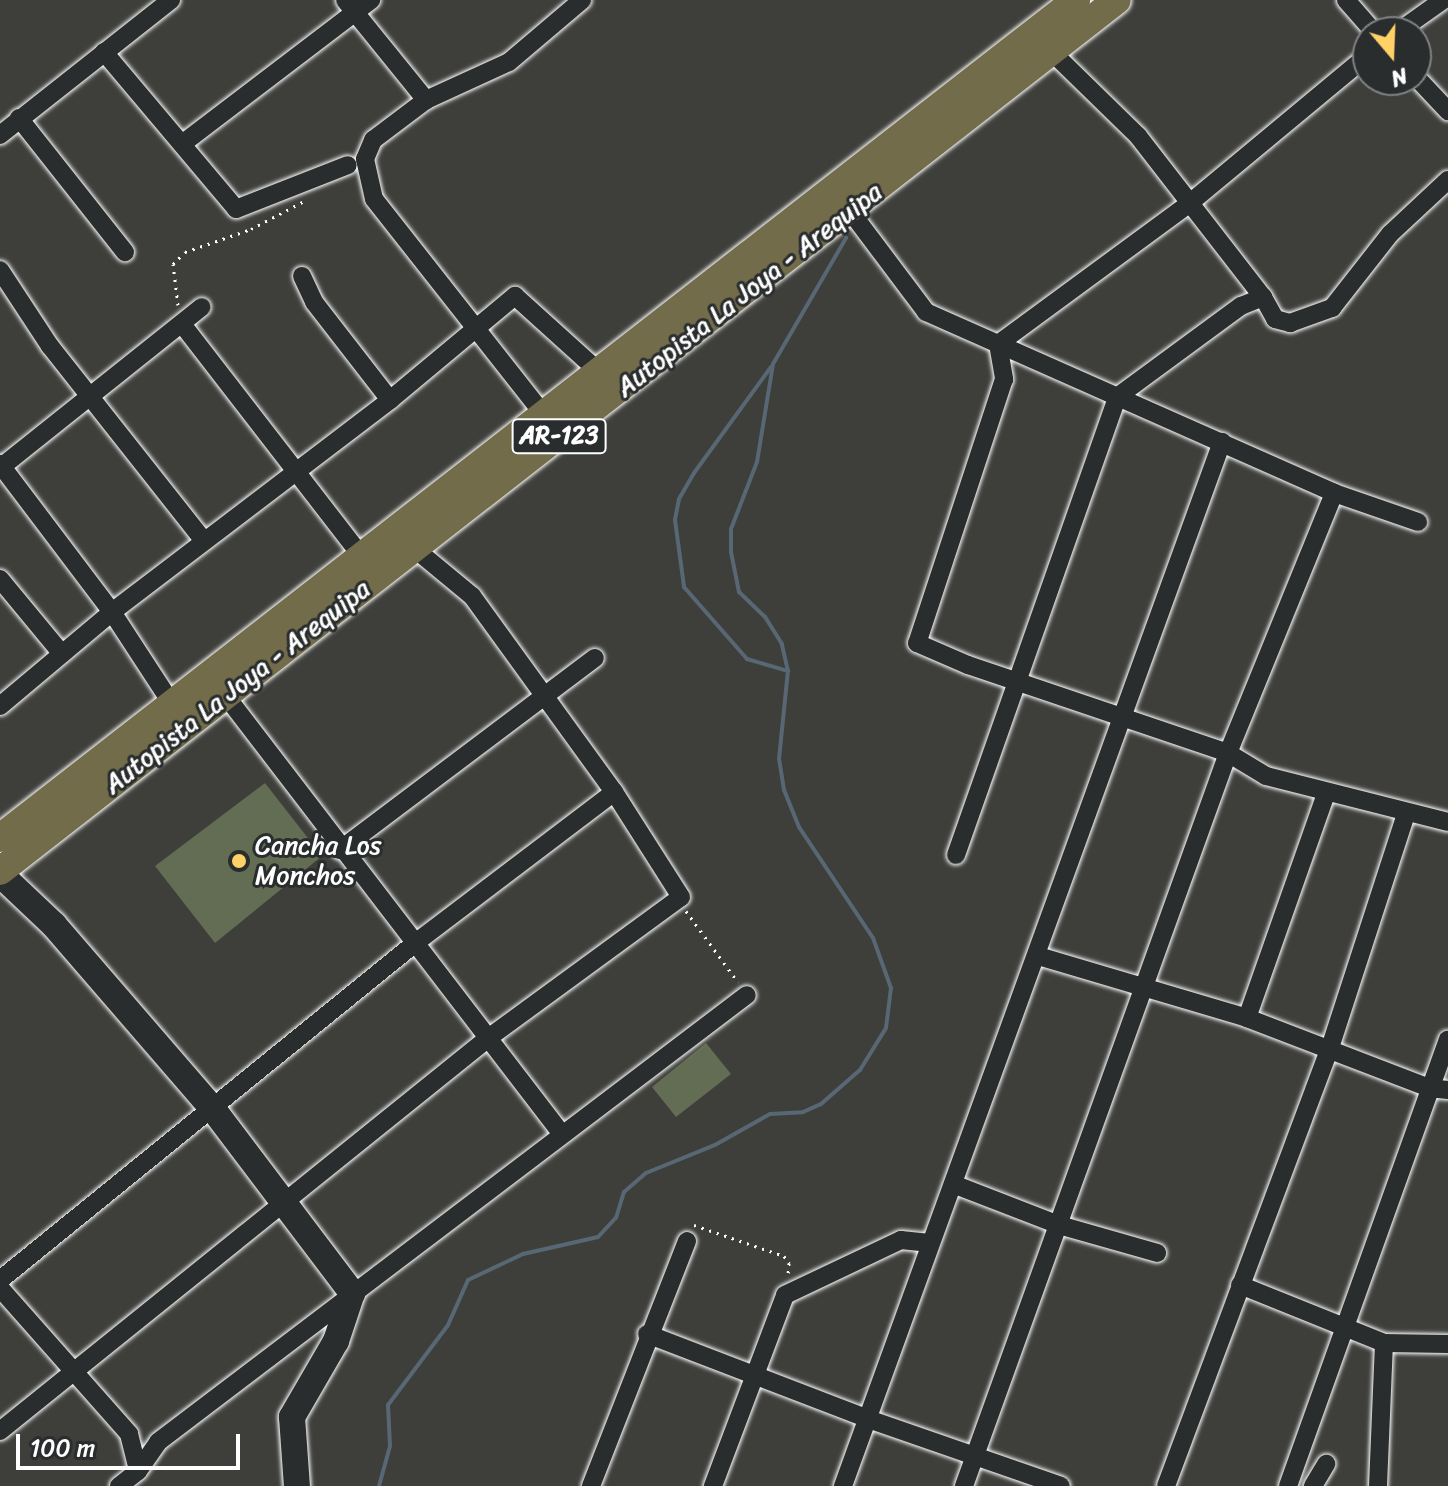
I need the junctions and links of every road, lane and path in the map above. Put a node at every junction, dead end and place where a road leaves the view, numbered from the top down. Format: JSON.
{"nodes":[{"id":1,"x":171,"y":0,"type":"edge"},
{"id":2,"x":371,"y":0,"type":"edge"},
{"id":3,"x":1076,"y":0,"type":"edge"},
{"id":4,"x":1117,"y":0,"type":"edge"},
{"id":5,"x":1346,"y":0,"type":"edge"},
{"id":6,"x":1443,"y":0,"type":"edge"},
{"id":7,"x":573,"y":3,"type":"edge"},
{"id":8,"x":350,"y":6,"type":"edge"},
{"id":9,"x":1360,"y":16,"type":"edge"},
{"id":10,"x":1420,"y":16,"type":"edge"},
{"id":11,"x":104,"y":52,"type":"junction"},
{"id":12,"x":1052,"y":52,"type":"junction"},
{"id":13,"x":1352,"y":68,"type":"edge"},
{"id":14,"x":1432,"y":94,"type":"edge"},
{"id":15,"x":426,"y":100,"type":"junction"},
{"id":16,"x":1448,"y":111,"type":"edge"},
{"id":17,"x":19,"y":118,"type":"junction"},
{"id":18,"x":0,"y":135,"type":"edge"},
{"id":19,"x":182,"y":144,"type":"junction"},
{"id":20,"x":348,"y":165,"type":"dead end"},
{"id":21,"x":1448,"y":180,"type":"edge"},
{"id":22,"x":313,"y":196,"type":"dead end"},
{"id":23,"x":1190,"y":203,"type":"junction"},
{"id":24,"x":851,"y":212,"type":"junction"},
{"id":25,"x":125,"y":252,"type":"dead end"},
{"id":26,"x":0,"y":270,"type":"edge"},
{"id":27,"x":302,"y":276,"type":"dead end"},
{"id":28,"x":1263,"y":297,"type":"junction"},
{"id":29,"x":202,"y":307,"type":"dead end"},
{"id":30,"x":182,"y":324,"type":"junction"},
{"id":31,"x":475,"y":327,"type":"junction"},
{"id":32,"x":998,"y":344,"type":"junction"},
{"id":33,"x":599,"y":372,"type":"junction"},
{"id":34,"x":91,"y":393,"type":"junction"},
{"id":35,"x":1117,"y":397,"type":"junction"},
{"id":36,"x":390,"y":400,"type":"junction"},
{"id":37,"x":544,"y":415,"type":"junction"},
{"id":38,"x":1222,"y":442,"type":"junction"},
{"id":39,"x":1,"y":466,"type":"edge"},
{"id":40,"x":295,"y":469,"type":"junction"},
{"id":41,"x":1334,"y":493,"type":"junction"},
{"id":42,"x":1418,"y":522,"type":"dead end"},
{"id":43,"x":204,"y":541,"type":"junction"},
{"id":44,"x":414,"y":548,"type":"junction"},
{"id":45,"x":362,"y":557,"type":"junction"},
{"id":46,"x":0,"y":579,"type":"edge"},
{"id":47,"x":112,"y":612,"type":"junction"},
{"id":48,"x":62,"y":654,"type":"junction"},
{"id":49,"x":595,"y":658,"type":"dead end"},
{"id":50,"x":1015,"y":679,"type":"junction"},
{"id":51,"x":226,"y":696,"type":"junction"},
{"id":52,"x":542,"y":696,"type":"junction"},
{"id":53,"x":172,"y":704,"type":"junction"},
{"id":54,"x":0,"y":706,"type":"edge"},
{"id":55,"x":1126,"y":716,"type":"junction"},
{"id":56,"x":1228,"y":753,"type":"junction"},
{"id":57,"x":614,"y":792,"type":"junction"},
{"id":58,"x":1326,"y":794,"type":"junction"},
{"id":59,"x":1406,"y":814,"type":"junction"},
{"id":60,"x":1448,"y":822,"type":"edge"},
{"id":61,"x":0,"y":838,"type":"edge"},
{"id":62,"x":340,"y":850,"type":"junction"},
{"id":63,"x":956,"y":855,"type":"dead end"},
{"id":64,"x":0,"y":872,"type":"edge"},
{"id":65,"x":681,"y":897,"type":"junction"},
{"id":66,"x":414,"y":944,"type":"junction"},
{"id":67,"x":1038,"y":956,"type":"junction"},
{"id":68,"x":1144,"y":990,"type":"junction"},
{"id":69,"x":747,"y":995,"type":"joint"},
{"id":70,"x":1247,"y":1018,"type":"junction"},
{"id":71,"x":487,"y":1039,"type":"junction"},
{"id":72,"x":1448,"y":1040,"type":"edge"},
{"id":73,"x":1329,"y":1051,"type":"junction"},
{"id":74,"x":1439,"y":1089,"type":"edge"},
{"id":75,"x":213,"y":1109,"type":"junction"},
{"id":76,"x":561,"y":1133,"type":"junction"},
{"id":77,"x":953,"y":1184,"type":"junction"},
{"id":78,"x":283,"y":1200,"type":"junction"},
{"id":79,"x":1059,"y":1225,"type":"junction"},
{"id":80,"x":690,"y":1233,"type":"joint"},
{"id":81,"x":930,"y":1243,"type":"junction"},
{"id":82,"x":1157,"y":1253,"type":"dead end"},
{"id":83,"x":0,"y":1280,"type":"edge"},
{"id":84,"x":1240,"y":1285,"type":"junction"},
{"id":85,"x":0,"y":1288,"type":"edge"},
{"id":86,"x":352,"y":1293,"type":"junction"},
{"id":87,"x":785,"y":1295,"type":"junction"},
{"id":88,"x":1347,"y":1325,"type":"junction"},
{"id":89,"x":647,"y":1334,"type":"junction"},
{"id":90,"x":1384,"y":1343,"type":"junction"},
{"id":91,"x":1448,"y":1344,"type":"edge"},
{"id":92,"x":77,"y":1371,"type":"junction"},
{"id":93,"x":755,"y":1375,"type":"junction"},
{"id":94,"x":868,"y":1419,"type":"junction"},
{"id":95,"x":0,"y":1431,"type":"edge"},
{"id":96,"x":974,"y":1457,"type":"junction"},
{"id":97,"x":1326,"y":1464,"type":"dead end"},
{"id":98,"x":138,"y":1471,"type":"junction"},
{"id":99,"x":119,"y":1486,"type":"edge"},
{"id":100,"x":297,"y":1486,"type":"edge"},
{"id":101,"x":591,"y":1486,"type":"edge"},
{"id":102,"x":713,"y":1486,"type":"edge"},
{"id":103,"x":843,"y":1486,"type":"edge"},
{"id":104,"x":964,"y":1486,"type":"edge"},
{"id":105,"x":1061,"y":1486,"type":"edge"},
{"id":106,"x":1166,"y":1486,"type":"edge"},
{"id":107,"x":1288,"y":1486,"type":"edge"},
{"id":108,"x":1313,"y":1486,"type":"edge"},
{"id":109,"x":1378,"y":1486,"type":"edge"}],
"edges":[{"from":1,"to":11,"type":"street"},
{"from":2,"to":8,"type":"street"},
{"from":3,"to":33,"type":"main road","name":"Autopista La Joya - Arequipa","number":"AR-123"},
{"from":4,"to":12,"type":"main road","name":"Autopista La Joya - Arequipa","number":"AR-123"},
{"from":5,"to":9,"type":"street"},
{"from":6,"to":10,"type":"street"},
{"from":7,"to":15,"type":"street"},
{"from":8,"to":15,"type":"street"},
{"from":8,"to":19,"type":"street"},
{"from":11,"to":17,"type":"street"},
{"from":11,"to":19,"type":"street"},
{"from":12,"to":23,"type":"street"},
{"from":12,"to":24,"type":"main road","name":"Autopista La Joya - Arequipa","number":"AR-123"},
{"from":13,"to":23,"type":"street"},
{"from":14,"to":16,"type":"street"},
{"from":15,"to":31,"type":"street"},
{"from":17,"to":18,"type":"street"},
{"from":17,"to":25,"type":"street"},
{"from":19,"to":20,"type":"street"},
{"from":21,"to":28,"type":"street"},
{"from":22,"to":30,"type":"path"},
{"from":23,"to":28,"type":"street"},
{"from":23,"to":32,"type":"street"},
{"from":24,"to":32,"type":"street"},
{"from":24,"to":44,"type":"main road","name":"Autopista La Joya - Arequipa","number":"AR-123"},
{"from":26,"to":34,"type":"street"},
{"from":27,"to":36,"type":"street"},
{"from":28,"to":35,"type":"street"},
{"from":29,"to":30,"type":"street"},
{"from":30,"to":34,"type":"street"},
{"from":30,"to":40,"type":"street"},
{"from":31,"to":33,"type":"street"},
{"from":31,"to":36,"type":"street"},
{"from":31,"to":37,"type":"street"},
{"from":32,"to":35,"type":"street"},
{"from":32,"to":50,"type":"street"},
{"from":33,"to":37,"type":"main road","name":"Autopista La Joya - Arequipa","number":"AR-123"},
{"from":34,"to":39,"type":"street"},
{"from":34,"to":43,"type":"street"},
{"from":35,"to":38,"type":"street"},
{"from":35,"to":50,"type":"street"},
{"from":36,"to":40,"type":"street"},
{"from":37,"to":45,"type":"main road","name":"Autopista La Joya - Arequipa","number":"AR-123"},
{"from":38,"to":41,"type":"street"},
{"from":38,"to":55,"type":"street"},
{"from":39,"to":47,"type":"street"},
{"from":40,"to":43,"type":"street"},
{"from":40,"to":45,"type":"street"},
{"from":41,"to":42,"type":"street"},
{"from":41,"to":56,"type":"street"},
{"from":43,"to":47,"type":"street"},
{"from":44,"to":51,"type":"main road","name":"Autopista La Joya - Arequipa","number":"AR-123"},
{"from":44,"to":52,"type":"street"},
{"from":45,"to":53,"type":"main road","name":"Autopista La Joya - Arequipa","number":"AR-123"},
{"from":46,"to":48,"type":"street"},
{"from":47,"to":48,"type":"street"},
{"from":47,"to":53,"type":"street"},
{"from":48,"to":54,"type":"street"},
{"from":49,"to":52,"type":"street"},
{"from":50,"to":55,"type":"street"},
{"from":50,"to":63,"type":"street"},
{"from":51,"to":62,"type":"street"},
{"from":51,"to":64,"type":"main road","name":"Autopista La Joya - Arequipa","number":"AR-123"},
{"from":52,"to":57,"type":"street"},
{"from":52,"to":62,"type":"street"},
{"from":53,"to":61,"type":"main road","name":"Autopista La Joya - Arequipa","number":"AR-123"},
{"from":55,"to":56,"type":"street"},
{"from":55,"to":67,"type":"street"},
{"from":56,"to":58,"type":"street"},
{"from":56,"to":68,"type":"street"},
{"from":57,"to":65,"type":"street"},
{"from":57,"to":66,"type":"street"},
{"from":58,"to":59,"type":"street"},
{"from":58,"to":70,"type":"street"},
{"from":59,"to":60,"type":"street"},
{"from":59,"to":73,"type":"street"},
{"from":62,"to":66,"type":"street"},
{"from":64,"to":75,"type":"street"},
{"from":65,"to":69,"type":"path"},
{"from":65,"to":71,"type":"street"},
{"from":66,"to":71,"type":"street"},
{"from":66,"to":75,"type":"street"},
{"from":67,"to":68,"type":"street"},
{"from":67,"to":77,"type":"street"},
{"from":68,"to":70,"type":"street"},
{"from":68,"to":79,"type":"street"},
{"from":69,"to":76,"type":"street"},
{"from":70,"to":73,"type":"street"},
{"from":71,"to":76,"type":"street"},
{"from":71,"to":78,"type":"street"},
{"from":72,"to":74,"type":"street"},
{"from":73,"to":74,"type":"street"},
{"from":73,"to":84,"type":"street"},
{"from":74,"to":88,"type":"street"},
{"from":75,"to":78,"type":"street"},
{"from":75,"to":83,"type":"street"},
{"from":76,"to":86,"type":"street"},
{"from":77,"to":79,"type":"street"},
{"from":77,"to":81,"type":"street"},
{"from":78,"to":86,"type":"street"},
{"from":78,"to":92,"type":"street"},
{"from":79,"to":82,"type":"street"},
{"from":79,"to":96,"type":"street"},
{"from":80,"to":87,"type":"path"},
{"from":80,"to":89,"type":"street"},
{"from":81,"to":87,"type":"street"},
{"from":81,"to":94,"type":"street"},
{"from":84,"to":88,"type":"street"},
{"from":84,"to":106,"type":"street"},
{"from":85,"to":92,"type":"street"},
{"from":86,"to":98,"type":"street"},
{"from":86,"to":100,"type":"street"},
{"from":87,"to":93,"type":"street"},
{"from":88,"to":90,"type":"street"},
{"from":88,"to":107,"type":"street"},
{"from":89,"to":93,"type":"street"},
{"from":89,"to":101,"type":"street"},
{"from":90,"to":91,"type":"street"},
{"from":90,"to":109,"type":"street"},
{"from":92,"to":95,"type":"street"},
{"from":92,"to":98,"type":"street"},
{"from":93,"to":94,"type":"street"},
{"from":93,"to":102,"type":"street"},
{"from":94,"to":96,"type":"street"},
{"from":94,"to":103,"type":"street"},
{"from":96,"to":104,"type":"street"},
{"from":96,"to":105,"type":"street"},
{"from":97,"to":108,"type":"street"},
{"from":98,"to":99,"type":"street"}]}
